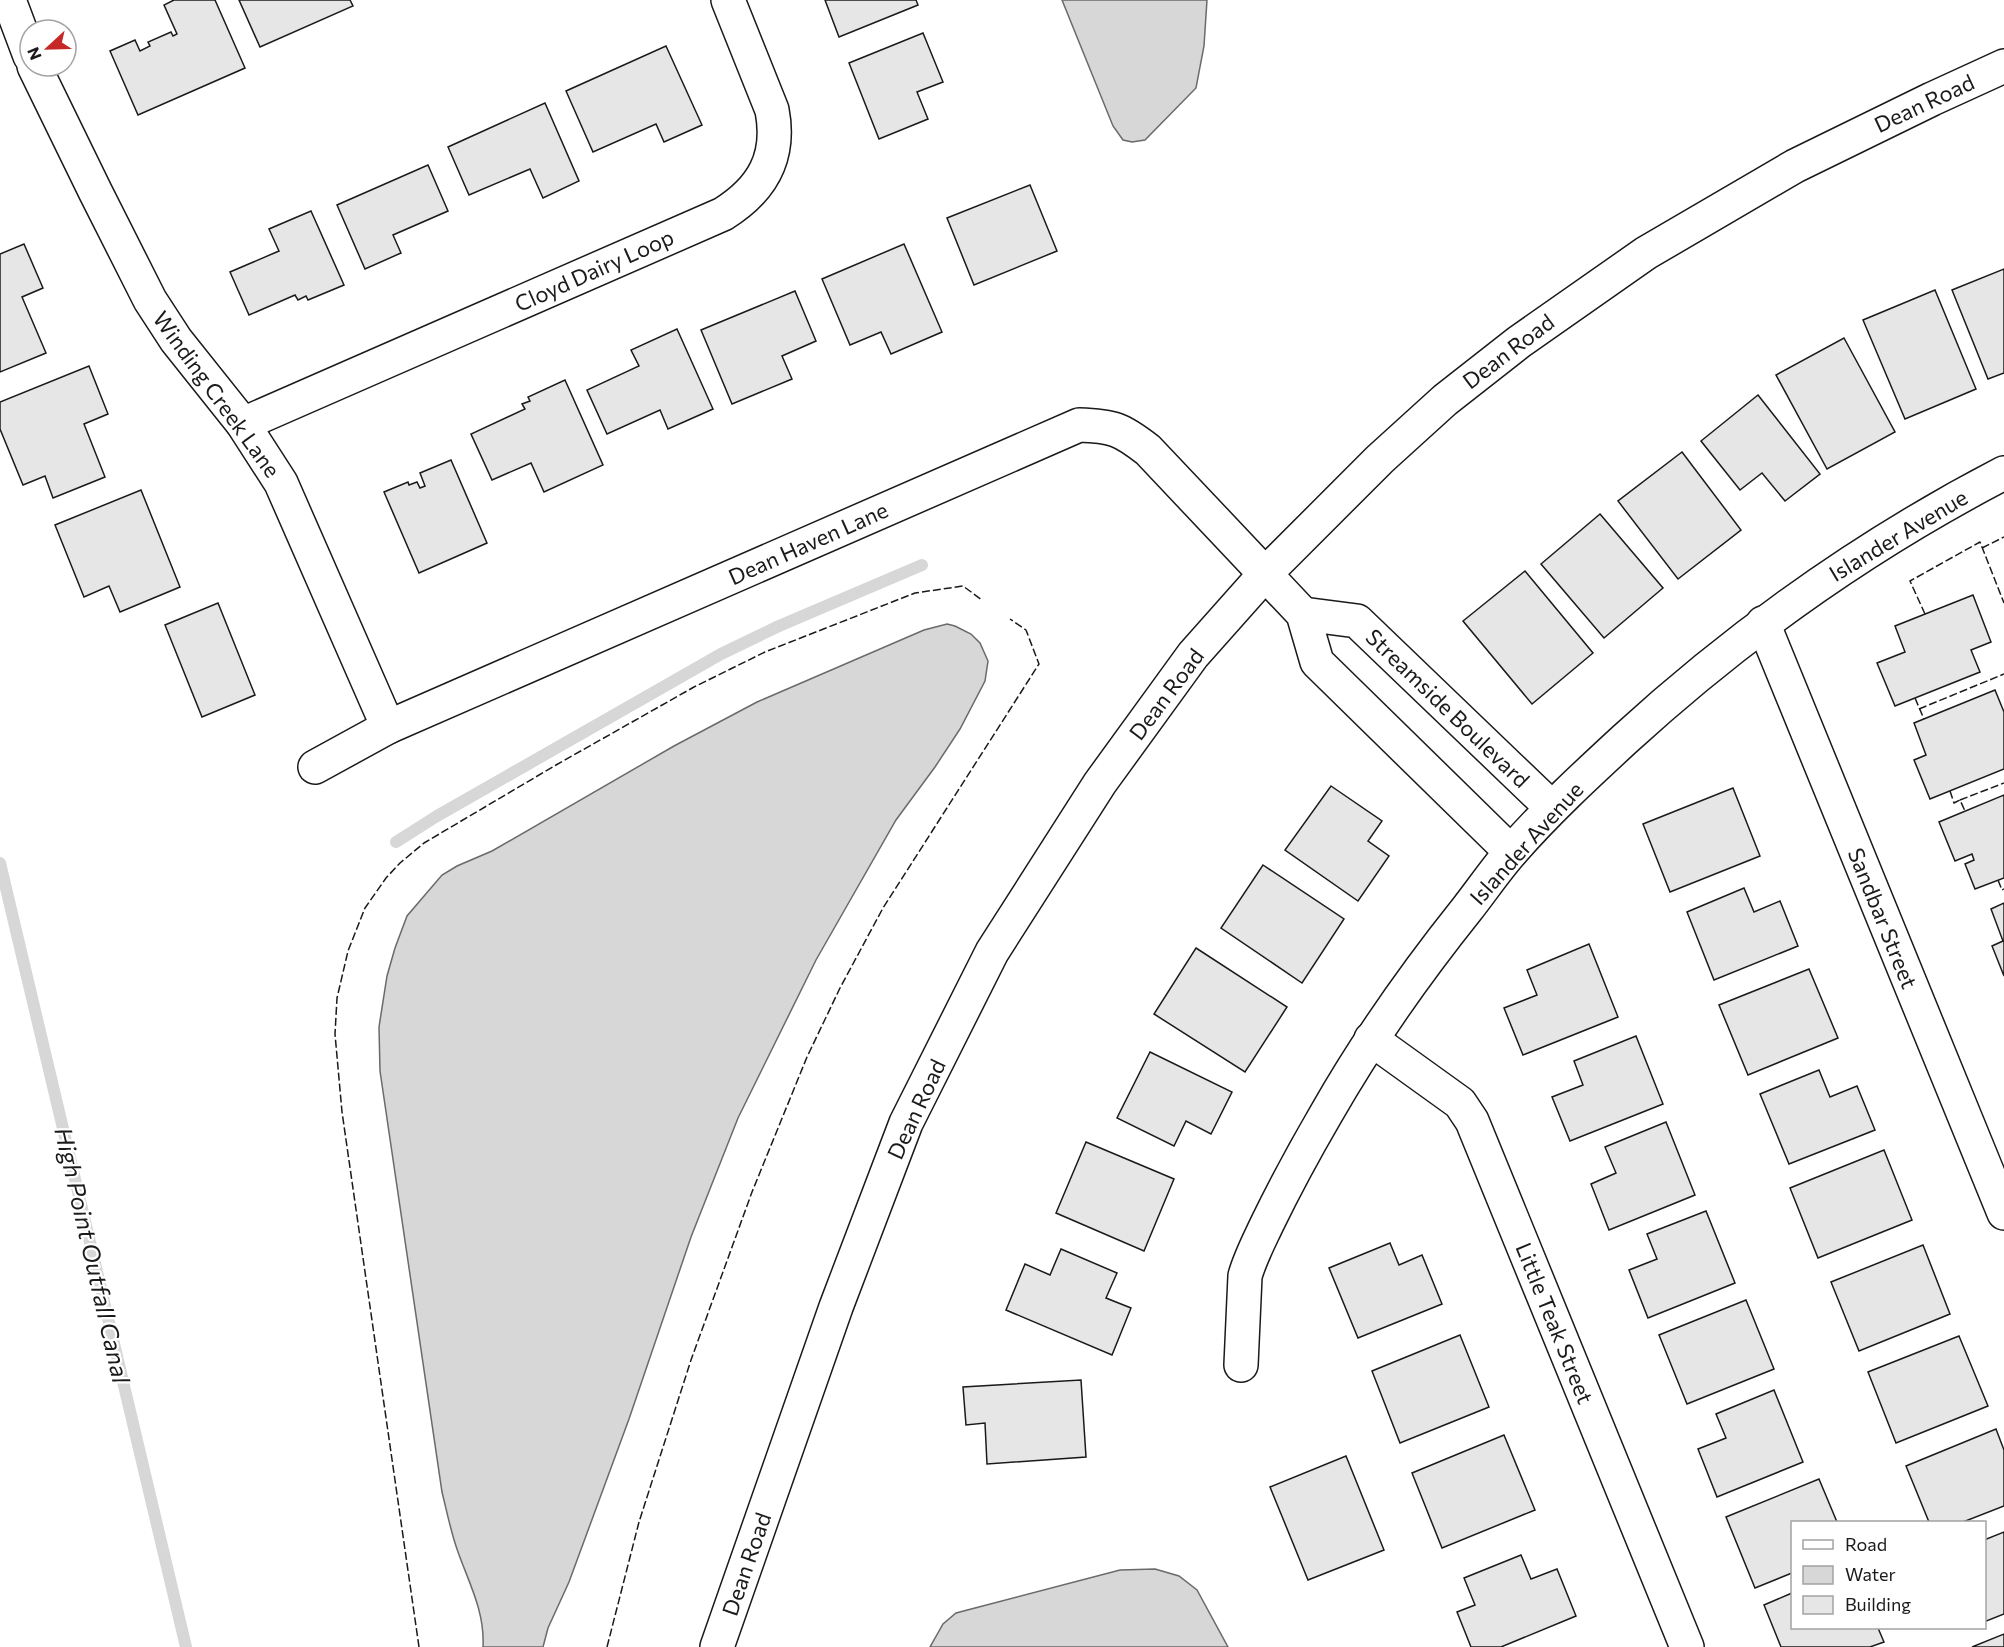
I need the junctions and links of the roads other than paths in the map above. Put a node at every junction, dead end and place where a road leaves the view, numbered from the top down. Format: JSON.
{"nodes":[{"id":1,"x":9,"y":0,"type":"edge"},
{"id":2,"x":728,"y":0,"type":"edge"},
{"id":3,"x":18,"y":24,"type":"edge"},
{"id":4,"x":2004,"y":66,"type":"edge"},
{"id":5,"x":40,"y":78,"type":"edge"},
{"id":6,"x":243,"y":424,"type":"junction"},
{"id":7,"x":2004,"y":473,"type":"edge"},
{"id":8,"x":1264,"y":574,"type":"junction"},
{"id":9,"x":1303,"y":614,"type":"junction"},
{"id":10,"x":1763,"y":623,"type":"junction"},
{"id":11,"x":388,"y":727,"type":"junction"},
{"id":12,"x":315,"y":767,"type":"dead end"},
{"id":13,"x":1552,"y":808,"type":"junction"},
{"id":14,"x":1511,"y":852,"type":"junction"},
{"id":15,"x":1371,"y":1039,"type":"junction"},
{"id":16,"x":2004,"y":1213,"type":"edge"},
{"id":17,"x":1241,"y":1365,"type":"dead end"},
{"id":18,"x":717,"y":1647,"type":"edge"},
{"id":19,"x":1686,"y":1647,"type":"edge"}],
"edges":[{"from":1,"to":3,"type":"street"},
{"from":2,"to":6,"type":"street","name":"Cloyd Dairy Loop"},
{"from":4,"to":8,"type":"street","name":"Dean Road"},
{"from":5,"to":6,"type":"street","name":"Winding Creek Lane"},
{"from":6,"to":11,"type":"street","name":"Winding Creek Lane"},
{"from":7,"to":10,"type":"street","name":"Islander Avenue"},
{"from":8,"to":9,"type":"street"},
{"from":8,"to":11,"type":"street","name":"Dean Haven Lane"},
{"from":8,"to":18,"type":"street","name":"Dean Road"},
{"from":9,"to":13,"type":"street","name":"Streamside Boulevard"},
{"from":9,"to":14,"type":"street"},
{"from":10,"to":13,"type":"street","name":"Islander Avenue"},
{"from":10,"to":16,"type":"street","name":"Sandbar Street"},
{"from":11,"to":12,"type":"street","name":"Dean Haven Lane"},
{"from":13,"to":14,"type":"street","name":"Islander Avenue"},
{"from":14,"to":15,"type":"street","name":"Islander Avenue"},
{"from":15,"to":17,"type":"street","name":"Islander Avenue"},
{"from":15,"to":19,"type":"street","name":"Little Teak Street"}]}
